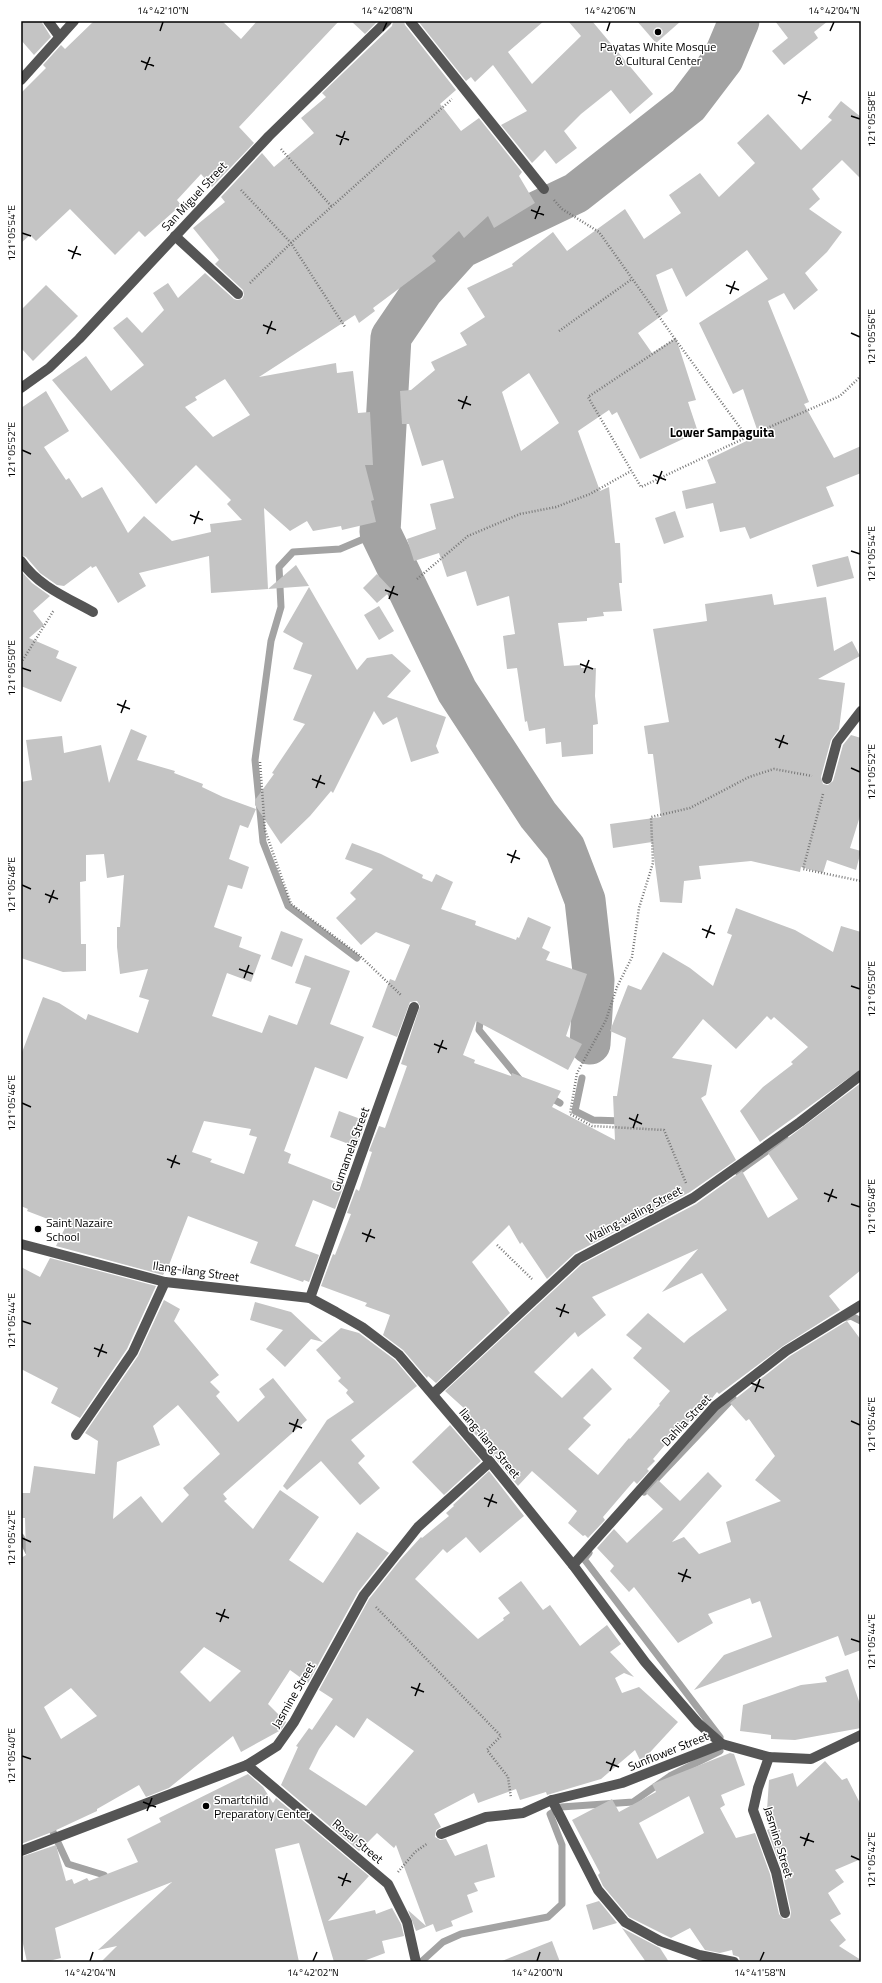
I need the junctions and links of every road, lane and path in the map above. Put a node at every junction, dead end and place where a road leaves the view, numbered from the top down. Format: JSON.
{"nodes":[{"id":1,"x":48,"y":21,"type":"edge"},
{"id":2,"x":74,"y":21,"type":"edge"},
{"id":3,"x":386,"y":21,"type":"edge"},
{"id":4,"x":410,"y":21,"type":"edge"},
{"id":5,"x":59,"y":36,"type":"junction"},
{"id":6,"x":21,"y":80,"type":"edge"},
{"id":7,"x":464,"y":88,"type":"junction"},
{"id":8,"x":269,"y":136,"type":"junction"},
{"id":9,"x":230,"y":178,"type":"junction"},
{"id":10,"x":544,"y":189,"type":"dead end"},
{"id":11,"x":332,"y":207,"type":"junction"},
{"id":12,"x":562,"y":209,"type":"dead end"},
{"id":13,"x":175,"y":236,"type":"junction"},
{"id":14,"x":291,"y":244,"type":"junction"},
{"id":15,"x":632,"y":279,"type":"junction"},
{"id":16,"x":238,"y":294,"type":"joint"},
{"id":17,"x":345,"y":327,"type":"dead end"},
{"id":18,"x":558,"y":331,"type":"dead end"},
{"id":19,"x":675,"y":339,"type":"junction"},
{"id":20,"x":861,"y":376,"type":"edge"},
{"id":21,"x":21,"y":388,"type":"edge"},
{"id":22,"x":747,"y":437,"type":"junction"},
{"id":23,"x":631,"y":471,"type":"junction"},
{"id":24,"x":21,"y":561,"type":"edge"},
{"id":25,"x":417,"y":579,"type":"dead end"},
{"id":26,"x":62,"y":596,"type":"junction"},
{"id":27,"x":94,"y":612,"type":"dead end"},
{"id":28,"x":21,"y":663,"type":"edge"},
{"id":29,"x":861,"y":711,"type":"edge"},
{"id":30,"x":260,"y":762,"type":"dead end"},
{"id":31,"x":827,"y":779,"type":"junction"},
{"id":32,"x":861,"y":881,"type":"edge"},
{"id":33,"x":414,"y":1007,"type":"joint"},
{"id":34,"x":861,"y":1075,"type":"edge"},
{"id":35,"x":693,"y":1198,"type":"junction"},
{"id":36,"x":21,"y":1244,"type":"edge"},
{"id":37,"x":497,"y":1245,"type":"dead end"},
{"id":38,"x":165,"y":1282,"type":"junction"},
{"id":39,"x":544,"y":1290,"type":"junction"},
{"id":40,"x":310,"y":1298,"type":"junction"},
{"id":41,"x":861,"y":1305,"type":"edge"},
{"id":42,"x":433,"y":1394,"type":"junction"},
{"id":43,"x":76,"y":1435,"type":"dead end"},
{"id":44,"x":490,"y":1462,"type":"junction"},
{"id":45,"x":573,"y":1565,"type":"junction"},
{"id":46,"x":364,"y":1595,"type":"junction"},
{"id":47,"x":861,"y":1735,"type":"edge"},
{"id":48,"x":722,"y":1744,"type":"junction"},
{"id":49,"x":769,"y":1757,"type":"junction"},
{"id":50,"x":247,"y":1765,"type":"junction"},
{"id":51,"x":552,"y":1803,"type":"junction"},
{"id":52,"x":513,"y":1814,"type":"junction"},
{"id":53,"x":441,"y":1834,"type":"joint"},
{"id":54,"x":21,"y":1851,"type":"edge"},
{"id":55,"x":388,"y":1884,"type":"junction"},
{"id":56,"x":785,"y":1913,"type":"dead end"},
{"id":57,"x":416,"y":1962,"type":"edge"},
{"id":58,"x":734,"y":1962,"type":"edge"}],
"edges":[{"from":1,"to":5,"type":"street"},
{"from":2,"to":5,"type":"street"},
{"from":3,"to":8,"type":"street","name":"San Miguel Street"},
{"from":4,"to":7,"type":"street"},
{"from":5,"to":6,"type":"street"},
{"from":7,"to":10,"type":"street"},
{"from":7,"to":11,"type":"path"},
{"from":8,"to":9,"type":"street","name":"San Miguel Street"},
{"from":8,"to":11,"type":"path"},
{"from":9,"to":13,"type":"street","name":"San Miguel Street"},
{"from":9,"to":14,"type":"path"},
{"from":11,"to":14,"type":"path"},
{"from":12,"to":15,"type":"path"},
{"from":13,"to":16,"type":"street"},
{"from":13,"to":21,"type":"street","name":"San Miguel Street"},
{"from":14,"to":16,"type":"path"},
{"from":14,"to":17,"type":"path"},
{"from":15,"to":18,"type":"path"},
{"from":15,"to":19,"type":"path"},
{"from":19,"to":22,"type":"path"},
{"from":19,"to":23,"type":"path"},
{"from":20,"to":22,"type":"path"},
{"from":22,"to":23,"type":"path"},
{"from":23,"to":25,"type":"path"},
{"from":24,"to":26,"type":"street"},
{"from":26,"to":27,"type":"street"},
{"from":26,"to":28,"type":"path"},
{"from":29,"to":31,"type":"street"},
{"from":30,"to":33,"type":"path"},
{"from":31,"to":32,"type":"path"},
{"from":31,"to":35,"type":"path"},
{"from":33,"to":40,"type":"street","name":"Gumamela Street"},
{"from":34,"to":35,"type":"street","name":"Waling-waling Street"},
{"from":35,"to":39,"type":"street","name":"Waling-waling Street"},
{"from":36,"to":38,"type":"street","name":"Ilang-ilang Street"},
{"from":37,"to":39,"type":"path"},
{"from":38,"to":40,"type":"street","name":"Ilang-ilang Street"},
{"from":38,"to":43,"type":"street"},
{"from":39,"to":42,"type":"street","name":"Waling-waling Street"},
{"from":40,"to":42,"type":"street","name":"Ilang-ilang Street"},
{"from":41,"to":45,"type":"street","name":"Dahlia Street"},
{"from":42,"to":44,"type":"street","name":"Ilang-ilang Street"},
{"from":44,"to":45,"type":"street","name":"Ilang-ilang Street"},
{"from":44,"to":46,"type":"street","name":"Jasmine Street"},
{"from":45,"to":48,"type":"street","name":"Ilang-ilang Street"},
{"from":46,"to":50,"type":"street","name":"Jasmine Street"},
{"from":46,"to":52,"type":"path"},
{"from":47,"to":49,"type":"street","name":"Ilang-ilang Street"},
{"from":48,"to":49,"type":"street","name":"Ilang-ilang Street"},
{"from":48,"to":51,"type":"street","name":"Sunflower Street"},
{"from":49,"to":56,"type":"street","name":"Jasmine Street"},
{"from":50,"to":54,"type":"street","name":"Jasmine Street"},
{"from":50,"to":55,"type":"street","name":"Rosal Street"},
{"from":51,"to":52,"type":"street","name":"Sunflower Street"},
{"from":51,"to":58,"type":"street"},
{"from":52,"to":53,"type":"street","name":"Sunflower Street"},
{"from":53,"to":55,"type":"path"},
{"from":55,"to":57,"type":"street","name":"Rosal Street"}]}
